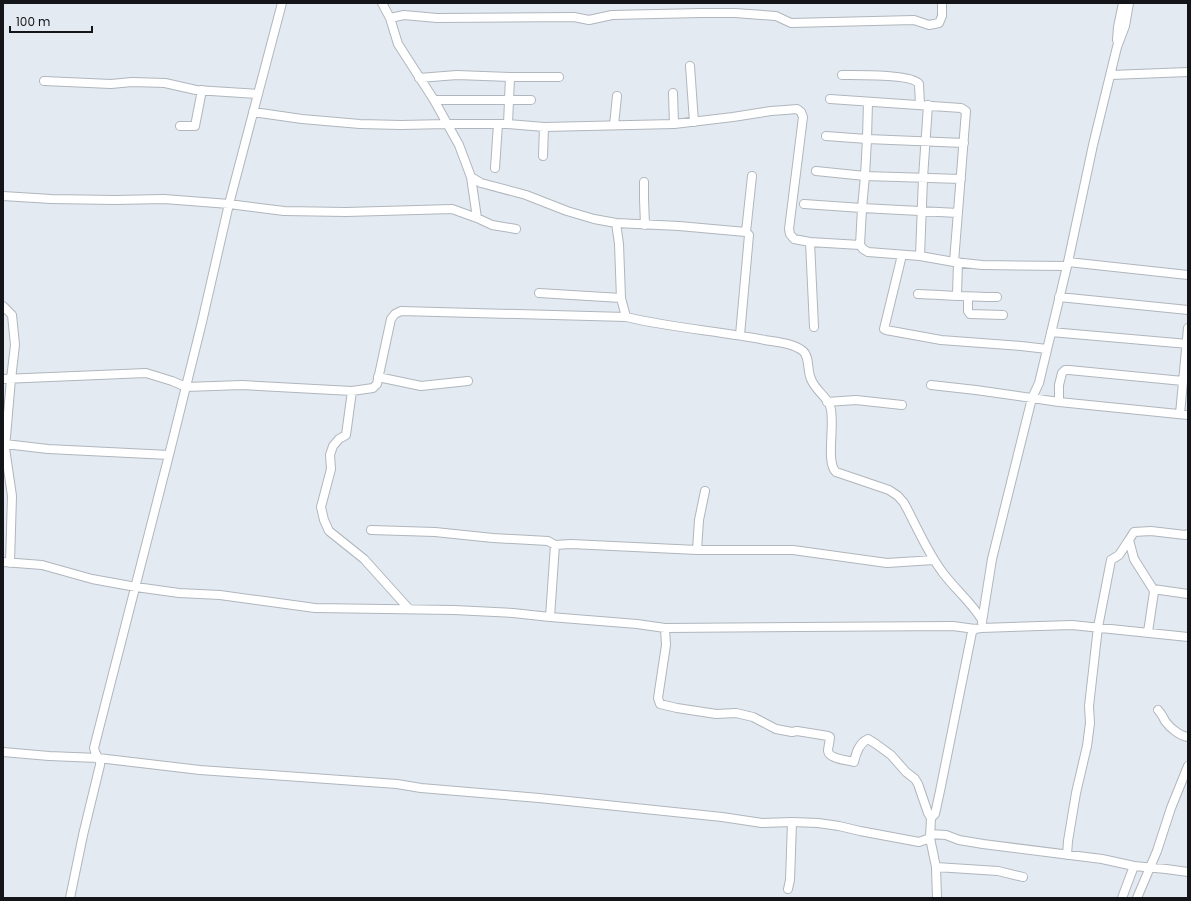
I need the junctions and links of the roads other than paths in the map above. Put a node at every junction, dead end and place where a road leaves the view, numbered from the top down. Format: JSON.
{"nodes":[{"id":1,"x":282,"y":3,"type":"edge"},
{"id":2,"x":382,"y":3,"type":"edge"},
{"id":3,"x":942,"y":3,"type":"edge"},
{"id":4,"x":1123,"y":3,"type":"edge"},
{"id":5,"x":1129,"y":3,"type":"edge"},
{"id":6,"x":390,"y":18,"type":"junction"},
{"id":7,"x":1117,"y":47,"type":"junction"},
{"id":8,"x":690,"y":66,"type":"dead end"},
{"id":9,"x":1188,"y":72,"type":"edge"},
{"id":10,"x":842,"y":75,"type":"dead end"},
{"id":11,"x":1111,"y":75,"type":"junction"},
{"id":12,"x":510,"y":77,"type":"junction"},
{"id":13,"x":420,"y":78,"type":"junction"},
{"id":14,"x":559,"y":78,"type":"dead end"},
{"id":15,"x":44,"y":81,"type":"dead end"},
{"id":16,"x":202,"y":90,"type":"junction"},
{"id":17,"x":674,"y":93,"type":"dead end"},
{"id":18,"x":258,"y":94,"type":"junction"},
{"id":19,"x":617,"y":96,"type":"dead end"},
{"id":20,"x":830,"y":99,"type":"dead end"},
{"id":21,"x":434,"y":100,"type":"junction"},
{"id":22,"x":509,"y":100,"type":"junction"},
{"id":23,"x":531,"y":100,"type":"dead end"},
{"id":24,"x":868,"y":102,"type":"junction"},
{"id":25,"x":924,"y":105,"type":"junction"},
{"id":26,"x":253,"y":112,"type":"junction"},
{"id":27,"x":694,"y":122,"type":"junction"},
{"id":28,"x":447,"y":124,"type":"junction"},
{"id":29,"x":498,"y":124,"type":"junction"},
{"id":30,"x":508,"y":124,"type":"junction"},
{"id":31,"x":674,"y":124,"type":"junction"},
{"id":32,"x":614,"y":125,"type":"junction"},
{"id":33,"x":180,"y":126,"type":"dead end"},
{"id":34,"x":544,"y":126,"type":"junction"},
{"id":35,"x":826,"y":136,"type":"dead end"},
{"id":36,"x":867,"y":139,"type":"junction"},
{"id":37,"x":926,"y":142,"type":"junction"},
{"id":38,"x":964,"y":143,"type":"junction"},
{"id":39,"x":543,"y":156,"type":"dead end"},
{"id":40,"x":495,"y":168,"type":"dead end"},
{"id":41,"x":816,"y":171,"type":"dead end"},
{"id":42,"x":752,"y":176,"type":"dead end"},
{"id":43,"x":865,"y":176,"type":"junction"},
{"id":44,"x":471,"y":177,"type":"junction"},
{"id":45,"x":923,"y":178,"type":"junction"},
{"id":46,"x":961,"y":179,"type":"junction"},
{"id":47,"x":644,"y":182,"type":"dead end"},
{"id":48,"x":3,"y":196,"type":"edge"},
{"id":49,"x":229,"y":204,"type":"junction"},
{"id":50,"x":804,"y":204,"type":"dead end"},
{"id":51,"x":862,"y":208,"type":"junction"},
{"id":52,"x":922,"y":211,"type":"junction"},
{"id":53,"x":958,"y":213,"type":"junction"},
{"id":54,"x":477,"y":218,"type":"junction"},
{"id":55,"x":616,"y":223,"type":"junction"},
{"id":56,"x":645,"y":225,"type":"junction"},
{"id":57,"x":516,"y":229,"type":"dead end"},
{"id":58,"x":746,"y":232,"type":"junction"},
{"id":59,"x":810,"y":242,"type":"junction"},
{"id":60,"x":860,"y":245,"type":"junction"},
{"id":61,"x":902,"y":255,"type":"junction"},
{"id":62,"x":920,"y":256,"type":"junction"},
{"id":63,"x":956,"y":262,"type":"junction"},
{"id":64,"x":1068,"y":264,"type":"junction"},
{"id":65,"x":1188,"y":275,"type":"edge"},
{"id":66,"x":539,"y":293,"type":"dead end"},
{"id":67,"x":918,"y":294,"type":"dead end"},
{"id":68,"x":957,"y":295,"type":"junction"},
{"id":69,"x":968,"y":297,"type":"junction"},
{"id":70,"x":996,"y":297,"type":"dead end"},
{"id":71,"x":1060,"y":297,"type":"junction"},
{"id":72,"x":621,"y":298,"type":"junction"},
{"id":73,"x":3,"y":306,"type":"edge"},
{"id":74,"x":1188,"y":310,"type":"edge"},
{"id":75,"x":1003,"y":315,"type":"dead end"},
{"id":76,"x":626,"y":317,"type":"junction"},
{"id":77,"x":814,"y":327,"type":"dead end"},
{"id":78,"x":1188,"y":328,"type":"edge"},
{"id":79,"x":1051,"y":332,"type":"junction"},
{"id":80,"x":740,"y":335,"type":"junction"},
{"id":81,"x":1187,"y":344,"type":"edge"},
{"id":82,"x":1047,"y":349,"type":"junction"},
{"id":83,"x":378,"y":376,"type":"junction"},
{"id":84,"x":7,"y":379,"type":"edge"},
{"id":85,"x":468,"y":381,"type":"dead end"},
{"id":86,"x":1183,"y":381,"type":"junction"},
{"id":87,"x":932,"y":385,"type":"dead end"},
{"id":88,"x":186,"y":387,"type":"junction"},
{"id":89,"x":352,"y":391,"type":"junction"},
{"id":90,"x":1032,"y":398,"type":"junction"},
{"id":91,"x":827,"y":402,"type":"junction"},
{"id":92,"x":1059,"y":402,"type":"junction"},
{"id":93,"x":902,"y":405,"type":"dead end"},
{"id":94,"x":1184,"y":415,"type":"edge"},
{"id":95,"x":5,"y":444,"type":"junction"},
{"id":96,"x":169,"y":455,"type":"junction"},
{"id":97,"x":706,"y":491,"type":"dead end"},
{"id":98,"x":371,"y":530,"type":"dead end"},
{"id":99,"x":1188,"y":534,"type":"edge"},
{"id":100,"x":1129,"y":540,"type":"junction"},
{"id":101,"x":555,"y":544,"type":"junction"},
{"id":102,"x":697,"y":550,"type":"junction"},
{"id":103,"x":934,"y":560,"type":"junction"},
{"id":104,"x":7,"y":562,"type":"edge"},
{"id":105,"x":136,"y":588,"type":"junction"},
{"id":106,"x":1153,"y":589,"type":"junction"},
{"id":107,"x":1188,"y":594,"type":"edge"},
{"id":108,"x":409,"y":609,"type":"junction"},
{"id":109,"x":550,"y":617,"type":"junction"},
{"id":110,"x":979,"y":626,"type":"junction"},
{"id":111,"x":1098,"y":627,"type":"junction"},
{"id":112,"x":665,"y":628,"type":"junction"},
{"id":113,"x":1148,"y":632,"type":"junction"},
{"id":114,"x":1188,"y":637,"type":"edge"},
{"id":115,"x":1158,"y":710,"type":"dead end"},
{"id":116,"x":1188,"y":737,"type":"edge"},
{"id":117,"x":3,"y":752,"type":"edge"},
{"id":118,"x":98,"y":758,"type":"junction"},
{"id":119,"x":1188,"y":766,"type":"edge"},
{"id":120,"x":1186,"y":778,"type":"edge"},
{"id":121,"x":931,"y":818,"type":"junction"},
{"id":122,"x":792,"y":822,"type":"junction"},
{"id":123,"x":930,"y":833,"type":"junction"},
{"id":124,"x":1067,"y":855,"type":"junction"},
{"id":125,"x":1134,"y":866,"type":"junction"},
{"id":126,"x":936,"y":867,"type":"junction"},
{"id":127,"x":1150,"y":867,"type":"junction"},
{"id":128,"x":1188,"y":872,"type":"edge"},
{"id":129,"x":1023,"y":877,"type":"dead end"},
{"id":130,"x":788,"y":889,"type":"dead end"},
{"id":131,"x":70,"y":898,"type":"edge"},
{"id":132,"x":937,"y":898,"type":"edge"},
{"id":133,"x":1122,"y":898,"type":"edge"},
{"id":134,"x":1137,"y":898,"type":"edge"}],
"edges":[{"from":1,"to":18,"type":"street"},
{"from":2,"to":6,"type":"street"},
{"from":3,"to":6,"type":"street"},
{"from":4,"to":7,"type":"street"},
{"from":5,"to":7,"type":"street"},
{"from":6,"to":13,"type":"street"},
{"from":7,"to":11,"type":"street"},
{"from":8,"to":27,"type":"street"},
{"from":9,"to":11,"type":"street"},
{"from":10,"to":25,"type":"street"},
{"from":11,"to":64,"type":"street"},
{"from":12,"to":13,"type":"street"},
{"from":12,"to":14,"type":"street"},
{"from":12,"to":22,"type":"street"},
{"from":13,"to":21,"type":"street"},
{"from":15,"to":16,"type":"street"},
{"from":16,"to":18,"type":"street"},
{"from":16,"to":33,"type":"street"},
{"from":17,"to":31,"type":"street"},
{"from":18,"to":26,"type":"street"},
{"from":19,"to":32,"type":"street"},
{"from":20,"to":24,"type":"street"},
{"from":21,"to":22,"type":"street"},
{"from":21,"to":28,"type":"street"},
{"from":22,"to":23,"type":"street"},
{"from":22,"to":30,"type":"street"},
{"from":24,"to":25,"type":"street"},
{"from":24,"to":36,"type":"street"},
{"from":25,"to":37,"type":"street"},
{"from":25,"to":38,"type":"street"},
{"from":26,"to":28,"type":"street"},
{"from":26,"to":49,"type":"street"},
{"from":27,"to":31,"type":"street"},
{"from":27,"to":59,"type":"street"},
{"from":28,"to":29,"type":"street"},
{"from":28,"to":44,"type":"street"},
{"from":29,"to":30,"type":"street"},
{"from":29,"to":40,"type":"street"},
{"from":30,"to":34,"type":"street"},
{"from":31,"to":32,"type":"street"},
{"from":32,"to":34,"type":"street"},
{"from":34,"to":39,"type":"street"},
{"from":35,"to":36,"type":"street"},
{"from":36,"to":37,"type":"street"},
{"from":36,"to":43,"type":"street"},
{"from":37,"to":38,"type":"street"},
{"from":37,"to":45,"type":"street"},
{"from":38,"to":46,"type":"street"},
{"from":41,"to":43,"type":"street"},
{"from":42,"to":58,"type":"street"},
{"from":43,"to":45,"type":"street"},
{"from":43,"to":51,"type":"street"},
{"from":44,"to":54,"type":"street"},
{"from":44,"to":55,"type":"street"},
{"from":45,"to":46,"type":"street"},
{"from":45,"to":52,"type":"street"},
{"from":46,"to":53,"type":"street"},
{"from":47,"to":56,"type":"street"},
{"from":48,"to":49,"type":"street"},
{"from":49,"to":54,"type":"street"},
{"from":49,"to":88,"type":"street"},
{"from":50,"to":51,"type":"street"},
{"from":51,"to":52,"type":"street"},
{"from":51,"to":60,"type":"street"},
{"from":52,"to":53,"type":"street"},
{"from":52,"to":62,"type":"street"},
{"from":53,"to":63,"type":"street"},
{"from":54,"to":57,"type":"street"},
{"from":55,"to":56,"type":"street"},
{"from":55,"to":72,"type":"street"},
{"from":56,"to":58,"type":"street"},
{"from":58,"to":80,"type":"street"},
{"from":59,"to":60,"type":"street"},
{"from":59,"to":77,"type":"street"},
{"from":60,"to":61,"type":"street"},
{"from":61,"to":62,"type":"street"},
{"from":61,"to":82,"type":"street"},
{"from":62,"to":63,"type":"street"},
{"from":63,"to":64,"type":"street"},
{"from":63,"to":68,"type":"street"},
{"from":64,"to":65,"type":"street"},
{"from":64,"to":71,"type":"street"},
{"from":66,"to":72,"type":"street"},
{"from":67,"to":68,"type":"street"},
{"from":68,"to":69,"type":"street"},
{"from":69,"to":70,"type":"street"},
{"from":69,"to":75,"type":"street"},
{"from":71,"to":74,"type":"street"},
{"from":71,"to":79,"type":"street"},
{"from":72,"to":76,"type":"street"},
{"from":73,"to":84,"type":"street"},
{"from":76,"to":80,"type":"street"},
{"from":76,"to":83,"type":"street"},
{"from":78,"to":81,"type":"street"},
{"from":79,"to":81,"type":"street"},
{"from":79,"to":82,"type":"street"},
{"from":80,"to":91,"type":"street"},
{"from":81,"to":86,"type":"street"},
{"from":82,"to":90,"type":"street"},
{"from":83,"to":85,"type":"street"},
{"from":83,"to":89,"type":"street"},
{"from":84,"to":88,"type":"street"},
{"from":84,"to":95,"type":"street"},
{"from":86,"to":92,"type":"street"},
{"from":86,"to":94,"type":"street"},
{"from":87,"to":90,"type":"street"},
{"from":88,"to":89,"type":"street"},
{"from":88,"to":96,"type":"street"},
{"from":89,"to":108,"type":"street"},
{"from":90,"to":92,"type":"street"},
{"from":90,"to":110,"type":"street"},
{"from":91,"to":93,"type":"street"},
{"from":91,"to":103,"type":"street"},
{"from":92,"to":94,"type":"street"},
{"from":95,"to":96,"type":"street"},
{"from":95,"to":104,"type":"street"},
{"from":96,"to":105,"type":"street"},
{"from":97,"to":102,"type":"street"},
{"from":98,"to":101,"type":"street"},
{"from":99,"to":100,"type":"street"},
{"from":100,"to":106,"type":"street"},
{"from":100,"to":111,"type":"street"},
{"from":101,"to":102,"type":"street"},
{"from":101,"to":109,"type":"street"},
{"from":102,"to":103,"type":"street"},
{"from":103,"to":110,"type":"street"},
{"from":104,"to":105,"type":"street"},
{"from":105,"to":108,"type":"street"},
{"from":105,"to":118,"type":"street"},
{"from":106,"to":107,"type":"street"},
{"from":106,"to":113,"type":"street"},
{"from":108,"to":109,"type":"street"},
{"from":109,"to":112,"type":"street"},
{"from":110,"to":111,"type":"street"},
{"from":110,"to":112,"type":"street"},
{"from":110,"to":121,"type":"street"},
{"from":111,"to":113,"type":"street"},
{"from":111,"to":124,"type":"street"},
{"from":112,"to":121,"type":"street"},
{"from":113,"to":114,"type":"street"},
{"from":115,"to":116,"type":"street"},
{"from":117,"to":118,"type":"street"},
{"from":118,"to":122,"type":"street"},
{"from":118,"to":131,"type":"street"},
{"from":119,"to":120,"type":"street"},
{"from":120,"to":127,"type":"street"},
{"from":121,"to":123,"type":"street"},
{"from":122,"to":123,"type":"street"},
{"from":122,"to":130,"type":"street"},
{"from":123,"to":124,"type":"street"},
{"from":123,"to":126,"type":"street"},
{"from":124,"to":125,"type":"street"},
{"from":125,"to":127,"type":"street"},
{"from":125,"to":133,"type":"street"},
{"from":126,"to":129,"type":"street"},
{"from":126,"to":132,"type":"street"},
{"from":127,"to":128,"type":"street"},
{"from":127,"to":134,"type":"street"}]}
